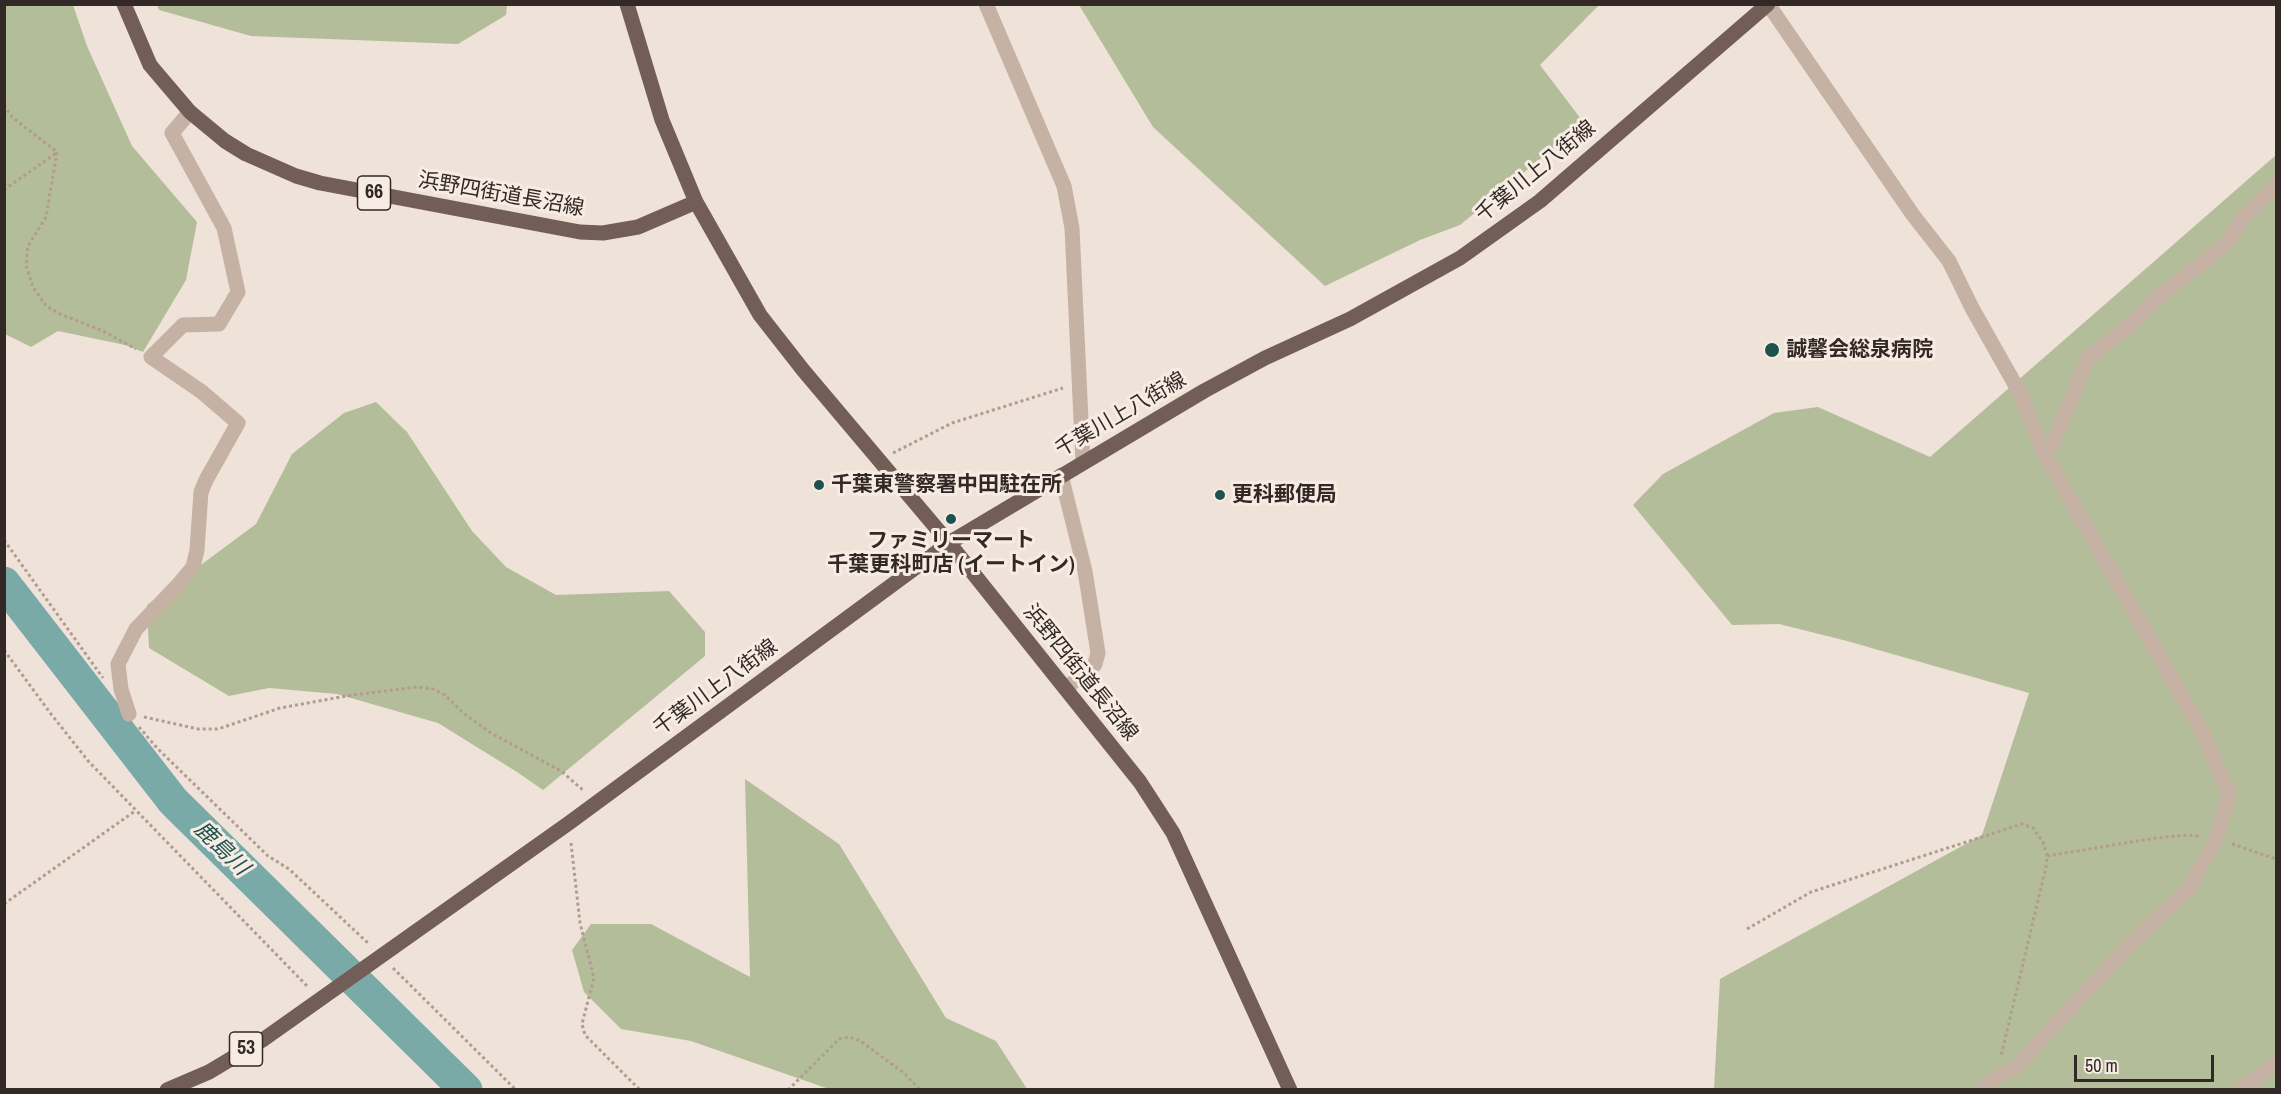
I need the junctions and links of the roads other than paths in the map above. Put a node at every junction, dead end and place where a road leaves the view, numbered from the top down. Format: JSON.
{"nodes":[{"id":1,"x":124,"y":4,"type":"edge"},
{"id":2,"x":627,"y":4,"type":"edge"},
{"id":3,"x":986,"y":4,"type":"edge"},
{"id":4,"x":1768,"y":4,"type":"edge"},
{"id":5,"x":190,"y":112,"type":"junction"},
{"id":6,"x":2277,"y":185,"type":"edge"},
{"id":7,"x":696,"y":202,"type":"junction"},
{"id":8,"x":2043,"y":451,"type":"junction"},
{"id":9,"x":1083,"y":462,"type":"junction"},
{"id":10,"x":1061,"y":475,"type":"junction"},
{"id":11,"x":949,"y":543,"type":"junction"},
{"id":12,"x":1065,"y":688,"type":"junction"},
{"id":13,"x":129,"y":714,"type":"road end"},
{"id":14,"x":2277,"y":1064,"type":"edge"},
{"id":15,"x":167,"y":1089,"type":"edge"},
{"id":16,"x":1290,"y":1089,"type":"edge"},
{"id":17,"x":1982,"y":1089,"type":"edge"},
{"id":18,"x":2240,"y":1089,"type":"edge"}],
"edges":[{"from":1,"to":5,"type":"main road","name":"浜野四街道長沼線","number":"66"},
{"from":2,"to":7,"type":"main road","name":"浜野四街道長沼線"},
{"from":3,"to":9,"type":"street"},
{"from":4,"to":8,"type":"street"},
{"from":4,"to":9,"type":"main road","name":"千葉川上八街線","number":"53"},
{"from":5,"to":7,"type":"main road","name":"浜野四街道長沼線","number":"66"},
{"from":5,"to":13,"type":"street"},
{"from":6,"to":8,"type":"street"},
{"from":7,"to":11,"type":"main road","name":"浜野四街道長沼線"},
{"from":8,"to":17,"type":"street"},
{"from":9,"to":10,"type":"main road","name":"千葉川上八街線","number":"53"},
{"from":10,"to":11,"type":"main road","name":"千葉川上八街線","number":"53"},
{"from":10,"to":12,"type":"street"},
{"from":11,"to":12,"type":"main road","name":"浜野四街道長沼線"},
{"from":11,"to":15,"type":"main road","name":"千葉川上八街線","number":"53"},
{"from":12,"to":16,"type":"main road","name":"浜野四街道長沼線"},
{"from":14,"to":18,"type":"street"}]}
